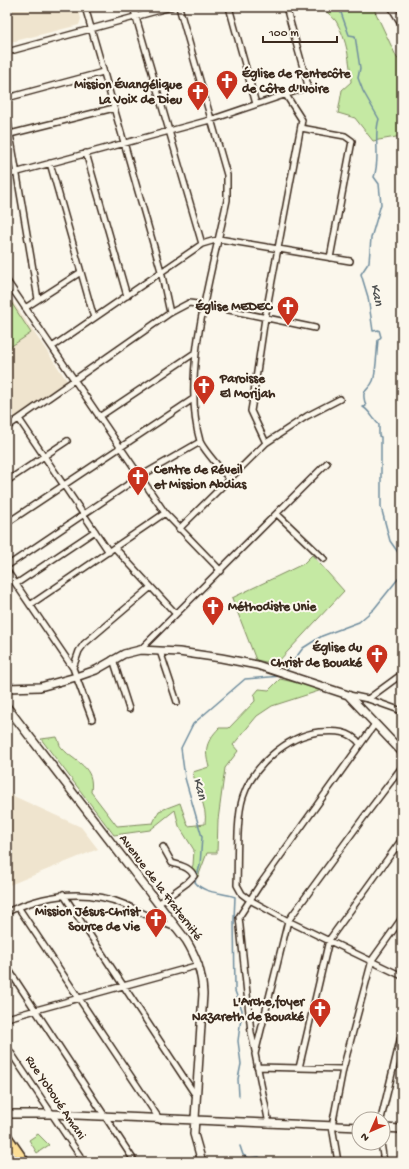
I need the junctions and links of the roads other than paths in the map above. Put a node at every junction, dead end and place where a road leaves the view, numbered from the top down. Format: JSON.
{"nodes":[{"id":1,"x":86,"y":7,"type":"edge"},
{"id":2,"x":133,"y":7,"type":"edge"},
{"id":3,"x":171,"y":7,"type":"edge"},
{"id":4,"x":179,"y":7,"type":"edge"},
{"id":5,"x":229,"y":7,"type":"edge"},
{"id":6,"x":286,"y":7,"type":"edge"},
{"id":7,"x":391,"y":7,"type":"edge"},
{"id":8,"x":136,"y":16,"type":"junction"},
{"id":9,"x":402,"y":25,"type":"edge"},
{"id":10,"x":91,"y":29,"type":"junction"},
{"id":11,"x":7,"y":52,"type":"edge"},
{"id":12,"x":103,"y":72,"type":"junction"},
{"id":13,"x":286,"y":95,"type":"junction"},
{"id":14,"x":7,"y":98,"type":"edge"},
{"id":15,"x":256,"y":104,"type":"junction"},
{"id":16,"x":114,"y":108,"type":"junction"},
{"id":17,"x":7,"y":116,"type":"edge"},
{"id":18,"x":210,"y":120,"type":"junction"},
{"id":19,"x":301,"y":128,"type":"junction"},
{"id":20,"x":168,"y":131,"type":"junction"},
{"id":21,"x":10,"y":134,"type":"junction"},
{"id":22,"x":123,"y":143,"type":"junction"},
{"id":23,"x":86,"y":153,"type":"junction"},
{"id":24,"x":50,"y":163,"type":"junction"},
{"id":25,"x":16,"y":172,"type":"junction"},
{"id":26,"x":7,"y":175,"type":"edge"},
{"id":27,"x":219,"y":238,"type":"junction"},
{"id":28,"x":202,"y":244,"type":"junction"},
{"id":29,"x":278,"y":248,"type":"junction"},
{"id":30,"x":330,"y":258,"type":"junction"},
{"id":31,"x":350,"y":261,"type":"dead end"},
{"id":32,"x":161,"y":271,"type":"junction"},
{"id":33,"x":81,"y":272,"type":"junction"},
{"id":34,"x":7,"y":281,"type":"edge"},
{"id":35,"x":127,"y":296,"type":"junction"},
{"id":36,"x":38,"y":299,"type":"junction"},
{"id":37,"x":205,"y":304,"type":"junction"},
{"id":38,"x":25,"y":308,"type":"junction"},
{"id":39,"x":170,"y":313,"type":"junction"},
{"id":40,"x":94,"y":318,"type":"junction"},
{"id":41,"x":265,"y":318,"type":"junction"},
{"id":42,"x":315,"y":328,"type":"dead end"},
{"id":43,"x":52,"y":347,"type":"junction"},
{"id":44,"x":196,"y":352,"type":"junction"},
{"id":45,"x":74,"y":380,"type":"junction"},
{"id":46,"x":193,"y":399,"type":"junction"},
{"id":47,"x":340,"y":399,"type":"dead end"},
{"id":48,"x":99,"y":417,"type":"junction"},
{"id":49,"x":19,"y":419,"type":"junction"},
{"id":50,"x":7,"y":427,"type":"edge"},
{"id":51,"x":67,"y":440,"type":"dead end"},
{"id":52,"x":200,"y":442,"type":"junction"},
{"id":53,"x":266,"y":443,"type":"junction"},
{"id":54,"x":120,"y":447,"type":"junction"},
{"id":55,"x":45,"y":456,"type":"junction"},
{"id":56,"x":327,"y":464,"type":"dead end"},
{"id":57,"x":140,"y":478,"type":"junction"},
{"id":58,"x":230,"y":480,"type":"junction"},
{"id":59,"x":7,"y":482,"type":"edge"},
{"id":60,"x":63,"y":485,"type":"junction"},
{"id":61,"x":165,"y":513,"type":"junction"},
{"id":62,"x":277,"y":514,"type":"junction"},
{"id":63,"x":84,"y":515,"type":"junction"},
{"id":64,"x":7,"y":523,"type":"edge"},
{"id":65,"x":179,"y":529,"type":"junction"},
{"id":66,"x":95,"y":531,"type":"junction"},
{"id":67,"x":115,"y":548,"type":"junction"},
{"id":68,"x":109,"y":552,"type":"junction"},
{"id":69,"x":324,"y":559,"type":"dead end"},
{"id":70,"x":7,"y":566,"type":"edge"},
{"id":71,"x":7,"y":571,"type":"edge"},
{"id":72,"x":221,"y":571,"type":"junction"},
{"id":73,"x":16,"y":584,"type":"junction"},
{"id":74,"x":151,"y":587,"type":"junction"},
{"id":75,"x":30,"y":605,"type":"junction"},
{"id":76,"x":176,"y":614,"type":"junction"},
{"id":77,"x":140,"y":650,"type":"junction"},
{"id":78,"x":160,"y":651,"type":"junction"},
{"id":79,"x":113,"y":659,"type":"junction"},
{"id":80,"x":73,"y":668,"type":"junction"},
{"id":81,"x":402,"y":674,"type":"edge"},
{"id":82,"x":76,"y":677,"type":"junction"},
{"id":83,"x":7,"y":688,"type":"edge"},
{"id":84,"x":348,"y":695,"type":"junction"},
{"id":85,"x":368,"y":700,"type":"junction"},
{"id":86,"x":177,"y":702,"type":"dead end"},
{"id":87,"x":7,"y":707,"type":"edge"},
{"id":88,"x":129,"y":709,"type":"dead end"},
{"id":89,"x":402,"y":711,"type":"edge"},
{"id":90,"x":92,"y":719,"type":"dead end"},
{"id":91,"x":375,"y":724,"type":"junction"},
{"id":92,"x":360,"y":744,"type":"junction"},
{"id":93,"x":402,"y":752,"type":"edge"},
{"id":94,"x":402,"y":767,"type":"edge"},
{"id":95,"x":402,"y":839,"type":"edge"},
{"id":96,"x":163,"y":847,"type":"dead end"},
{"id":97,"x":63,"y":894,"type":"junction"},
{"id":98,"x":250,"y":900,"type":"junction"},
{"id":99,"x":158,"y":904,"type":"junction"},
{"id":100,"x":18,"y":907,"type":"junction"},
{"id":101,"x":7,"y":912,"type":"edge"},
{"id":102,"x":402,"y":918,"type":"edge"},
{"id":103,"x":288,"y":921,"type":"junction"},
{"id":104,"x":178,"y":929,"type":"junction"},
{"id":105,"x":329,"y":940,"type":"junction"},
{"id":106,"x":372,"y":960,"type":"junction"},
{"id":107,"x":199,"y":965,"type":"junction"},
{"id":108,"x":7,"y":967,"type":"edge"},
{"id":109,"x":402,"y":976,"type":"edge"},
{"id":110,"x":123,"y":987,"type":"junction"},
{"id":111,"x":80,"y":998,"type":"junction"},
{"id":112,"x":36,"y":1010,"type":"junction"},
{"id":113,"x":7,"y":1018,"type":"edge"},
{"id":114,"x":402,"y":1032,"type":"edge"},
{"id":115,"x":7,"y":1047,"type":"edge"},
{"id":116,"x":255,"y":1054,"type":"junction"},
{"id":117,"x":257,"y":1068,"type":"junction"},
{"id":118,"x":299,"y":1068,"type":"junction"},
{"id":119,"x":343,"y":1069,"type":"junction"},
{"id":120,"x":196,"y":1096,"type":"junction"},
{"id":121,"x":383,"y":1111,"type":"edge"},
{"id":122,"x":7,"y":1114,"type":"edge"},
{"id":123,"x":52,"y":1114,"type":"junction"},
{"id":124,"x":106,"y":1117,"type":"junction"},
{"id":125,"x":160,"y":1120,"type":"junction"},
{"id":126,"x":195,"y":1121,"type":"junction"},
{"id":127,"x":269,"y":1124,"type":"junction"},
{"id":128,"x":332,"y":1126,"type":"junction"},
{"id":129,"x":351,"y":1127,"type":"edge"},
{"id":130,"x":391,"y":1128,"type":"edge"},
{"id":131,"x":402,"y":1129,"type":"edge"},
{"id":132,"x":7,"y":1136,"type":"edge"},
{"id":133,"x":18,"y":1150,"type":"junction"},
{"id":134,"x":382,"y":1151,"type":"edge"},
{"id":135,"x":7,"y":1158,"type":"edge"},
{"id":136,"x":25,"y":1162,"type":"edge"},
{"id":137,"x":84,"y":1162,"type":"edge"},
{"id":138,"x":135,"y":1162,"type":"edge"},
{"id":139,"x":202,"y":1162,"type":"edge"},
{"id":140,"x":338,"y":1162,"type":"edge"},
{"id":141,"x":384,"y":1162,"type":"edge"}],
"edges":[{"from":1,"to":10,"type":"street"},
{"from":2,"to":8,"type":"street"},
{"from":3,"to":8,"type":"street"},
{"from":4,"to":18,"type":"street"},
{"from":5,"to":15,"type":"street"},
{"from":6,"to":13,"type":"street"},
{"from":7,"to":9,"type":"street"},
{"from":8,"to":10,"type":"street"},
{"from":8,"to":20,"type":"street"},
{"from":10,"to":11,"type":"street"},
{"from":10,"to":12,"type":"street"},
{"from":12,"to":14,"type":"street"},
{"from":12,"to":16,"type":"street"},
{"from":13,"to":15,"type":"street"},
{"from":13,"to":19,"type":"street"},
{"from":15,"to":18,"type":"street"},
{"from":16,"to":21,"type":"street"},
{"from":16,"to":22,"type":"street"},
{"from":17,"to":21,"type":"street"},
{"from":18,"to":20,"type":"street"},
{"from":18,"to":27,"type":"street"},
{"from":19,"to":29,"type":"street"},
{"from":19,"to":30,"type":"street"},
{"from":20,"to":22,"type":"street"},
{"from":20,"to":28,"type":"street"},
{"from":21,"to":25,"type":"street"},
{"from":22,"to":23,"type":"street"},
{"from":22,"to":32,"type":"street"},
{"from":23,"to":24,"type":"street"},
{"from":23,"to":35,"type":"street"},
{"from":24,"to":25,"type":"street"},
{"from":24,"to":33,"type":"street"},
{"from":25,"to":26,"type":"street"},
{"from":25,"to":36,"type":"street"},
{"from":27,"to":28,"type":"street"},
{"from":27,"to":29,"type":"street"},
{"from":27,"to":37,"type":"street"},
{"from":28,"to":32,"type":"street"},
{"from":29,"to":30,"type":"street"},
{"from":29,"to":41,"type":"street"},
{"from":30,"to":31,"type":"street"},
{"from":32,"to":35,"type":"street"},
{"from":32,"to":39,"type":"street"},
{"from":33,"to":36,"type":"street"},
{"from":33,"to":40,"type":"street"},
{"from":34,"to":38,"type":"street"},
{"from":35,"to":40,"type":"street"},
{"from":36,"to":38,"type":"street"},
{"from":37,"to":39,"type":"street"},
{"from":37,"to":41,"type":"street"},
{"from":37,"to":44,"type":"street"},
{"from":38,"to":43,"type":"street"},
{"from":39,"to":45,"type":"street"},
{"from":40,"to":43,"type":"street"},
{"from":41,"to":42,"type":"street"},
{"from":41,"to":53,"type":"street"},
{"from":43,"to":45,"type":"street"},
{"from":44,"to":46,"type":"street"},
{"from":44,"to":48,"type":"street"},
{"from":45,"to":48,"type":"street"},
{"from":45,"to":49,"type":"street"},
{"from":46,"to":52,"type":"street"},
{"from":46,"to":54,"type":"street"},
{"from":47,"to":53,"type":"street"},
{"from":48,"to":54,"type":"street"},
{"from":49,"to":50,"type":"street"},
{"from":49,"to":55,"type":"street"},
{"from":51,"to":55,"type":"street"},
{"from":52,"to":57,"type":"street"},
{"from":52,"to":58,"type":"street"},
{"from":53,"to":58,"type":"street"},
{"from":54,"to":57,"type":"street"},
{"from":54,"to":60,"type":"street"},
{"from":55,"to":59,"type":"street"},
{"from":55,"to":60,"type":"street"},
{"from":56,"to":62,"type":"street"},
{"from":57,"to":61,"type":"street"},
{"from":57,"to":63,"type":"street"},
{"from":58,"to":65,"type":"street"},
{"from":60,"to":63,"type":"street"},
{"from":60,"to":64,"type":"street"},
{"from":61,"to":65,"type":"street"},
{"from":61,"to":67,"type":"street"},
{"from":62,"to":69,"type":"street"},
{"from":62,"to":72,"type":"street"},
{"from":63,"to":66,"type":"street"},
{"from":63,"to":70,"type":"street"},
{"from":65,"to":72,"type":"street"},
{"from":66,"to":68,"type":"street"},
{"from":66,"to":73,"type":"street"},
{"from":67,"to":68,"type":"street"},
{"from":67,"to":74,"type":"street"},
{"from":68,"to":75,"type":"street"},
{"from":71,"to":73,"type":"street"},
{"from":72,"to":76,"type":"street"},
{"from":73,"to":75,"type":"street"},
{"from":74,"to":76,"type":"street"},
{"from":74,"to":80,"type":"street"},
{"from":75,"to":80,"type":"street"},
{"from":76,"to":77,"type":"street"},
{"from":77,"to":78,"type":"street"},
{"from":77,"to":79,"type":"street"},
{"from":78,"to":84,"type":"street"},
{"from":78,"to":86,"type":"street"},
{"from":79,"to":82,"type":"street"},
{"from":79,"to":88,"type":"street"},
{"from":80,"to":82,"type":"street"},
{"from":81,"to":85,"type":"street"},
{"from":82,"to":83,"type":"street"},
{"from":82,"to":90,"type":"street"},
{"from":84,"to":85,"type":"street"},
{"from":84,"to":91,"type":"street"},
{"from":85,"to":89,"type":"street"},
{"from":87,"to":99,"type":"street","name":"Avenue de la Fraternité"},
{"from":91,"to":92,"type":"street"},
{"from":91,"to":93,"type":"street"},
{"from":92,"to":98,"type":"street"},
{"from":92,"to":98,"type":"street"},
{"from":94,"to":103,"type":"street"},
{"from":95,"to":105,"type":"street"},
{"from":96,"to":99,"type":"street"},
{"from":97,"to":100,"type":"street"},
{"from":97,"to":104,"type":"street"},
{"from":97,"to":110,"type":"street"},
{"from":98,"to":103,"type":"street"},
{"from":98,"to":116,"type":"street"},
{"from":99,"to":104,"type":"street","name":"Avenue de la Fraternité"},
{"from":100,"to":101,"type":"street"},
{"from":100,"to":111,"type":"street"},
{"from":102,"to":106,"type":"street"},
{"from":103,"to":105,"type":"street"},
{"from":103,"to":116,"type":"street"},
{"from":104,"to":107,"type":"street","name":"Avenue de la Fraternité"},
{"from":105,"to":106,"type":"street"},
{"from":105,"to":118,"type":"street"},
{"from":106,"to":109,"type":"street"},
{"from":106,"to":119,"type":"street"},
{"from":107,"to":110,"type":"street"},
{"from":107,"to":120,"type":"street","name":"Avenue de la Fraternité"},
{"from":108,"to":112,"type":"street"},
{"from":110,"to":111,"type":"street"},
{"from":110,"to":120,"type":"street"},
{"from":111,"to":112,"type":"street"},
{"from":111,"to":125,"type":"street"},
{"from":112,"to":113,"type":"street"},
{"from":112,"to":124,"type":"street"},
{"from":114,"to":121,"type":"street"},
{"from":115,"to":123,"type":"street","name":"Rue Yoboué Amani"},
{"from":116,"to":117,"type":"street"},
{"from":117,"to":118,"type":"street"},
{"from":117,"to":127,"type":"street"},
{"from":118,"to":119,"type":"street"},
{"from":119,"to":128,"type":"street"},
{"from":120,"to":126,"type":"street","name":"Avenue de la Fraternité"},
{"from":122,"to":123,"type":"street"},
{"from":123,"to":124,"type":"street"},
{"from":123,"to":137,"type":"street","name":"Rue Yoboué Amani"},
{"from":124,"to":125,"type":"street"},
{"from":124,"to":138,"type":"street"},
{"from":125,"to":126,"type":"street"},
{"from":126,"to":127,"type":"street"},
{"from":126,"to":139,"type":"street","name":"Avenue de la Fraternité"},
{"from":127,"to":128,"type":"street"},
{"from":128,"to":129,"type":"street"},
{"from":128,"to":140,"type":"street"},
{"from":130,"to":131,"type":"street"},
{"from":132,"to":133,"type":"main road"},
{"from":133,"to":135,"type":"street"},
{"from":133,"to":136,"type":"main road"},
{"from":134,"to":141,"type":"street"}]}
